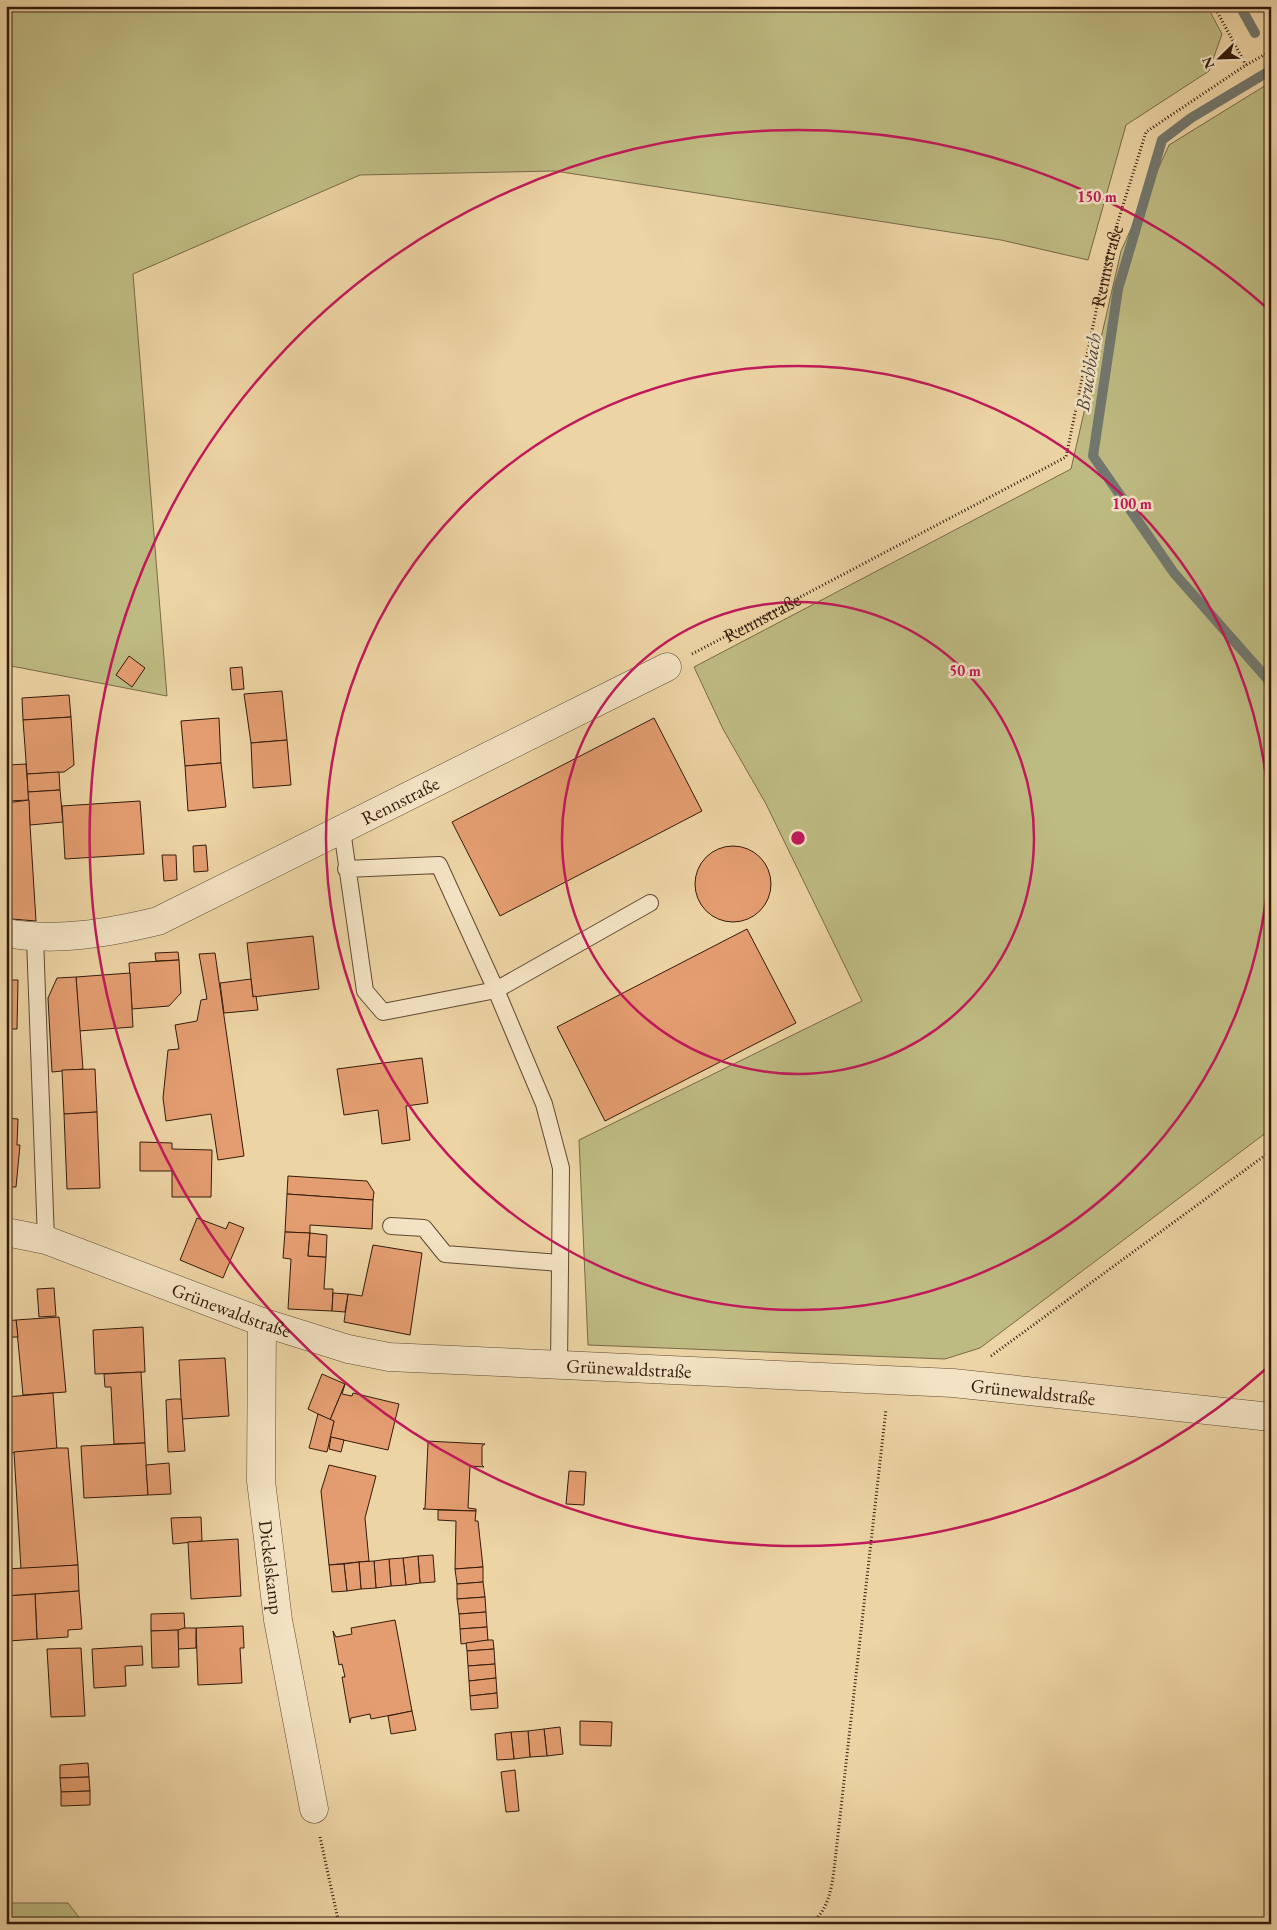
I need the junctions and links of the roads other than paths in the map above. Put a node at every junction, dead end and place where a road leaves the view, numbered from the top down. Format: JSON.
{"nodes":[{"id":1,"x":667,"y":667,"type":"road end"},
{"id":2,"x":342,"y":830,"type":"junction"},
{"id":3,"x":346,"y":869,"type":"junction"},
{"id":4,"x":650,"y":903,"type":"dead end"},
{"id":5,"x":6,"y":933,"type":"edge"},
{"id":6,"x":35,"y":938,"type":"junction"},
{"id":7,"x":496,"y":990,"type":"junction"},
{"id":8,"x":391,"y":1226,"type":"dead end"},
{"id":9,"x":6,"y":1232,"type":"edge"},
{"id":10,"x":46,"y":1240,"type":"junction"},
{"id":11,"x":560,"y":1263,"type":"junction"},
{"id":12,"x":262,"y":1322,"type":"junction"},
{"id":13,"x":559,"y":1366,"type":"junction"},
{"id":14,"x":1271,"y":1417,"type":"edge"},
{"id":15,"x":314,"y":1809,"type":"road end"}],
"edges":[{"from":1,"to":2,"type":"street","name":"Rennstraße"},
{"from":2,"to":3,"type":"lane"},
{"from":2,"to":6,"type":"street","name":"Rennstraße"},
{"from":3,"to":7,"type":"lane"},
{"from":3,"to":7,"type":"lane"},
{"from":4,"to":7,"type":"lane"},
{"from":5,"to":6,"type":"street","name":"Rennstraße"},
{"from":6,"to":10,"type":"lane"},
{"from":7,"to":11,"type":"lane"},
{"from":8,"to":11,"type":"lane"},
{"from":9,"to":10,"type":"street","name":"Grünewaldstraße"},
{"from":10,"to":12,"type":"street","name":"Grünewaldstraße"},
{"from":11,"to":13,"type":"lane"},
{"from":12,"to":13,"type":"street","name":"Grünewaldstraße"},
{"from":12,"to":15,"type":"street","name":"Dickelskamp"},
{"from":13,"to":14,"type":"street","name":"Grünewaldstraße"}]}
